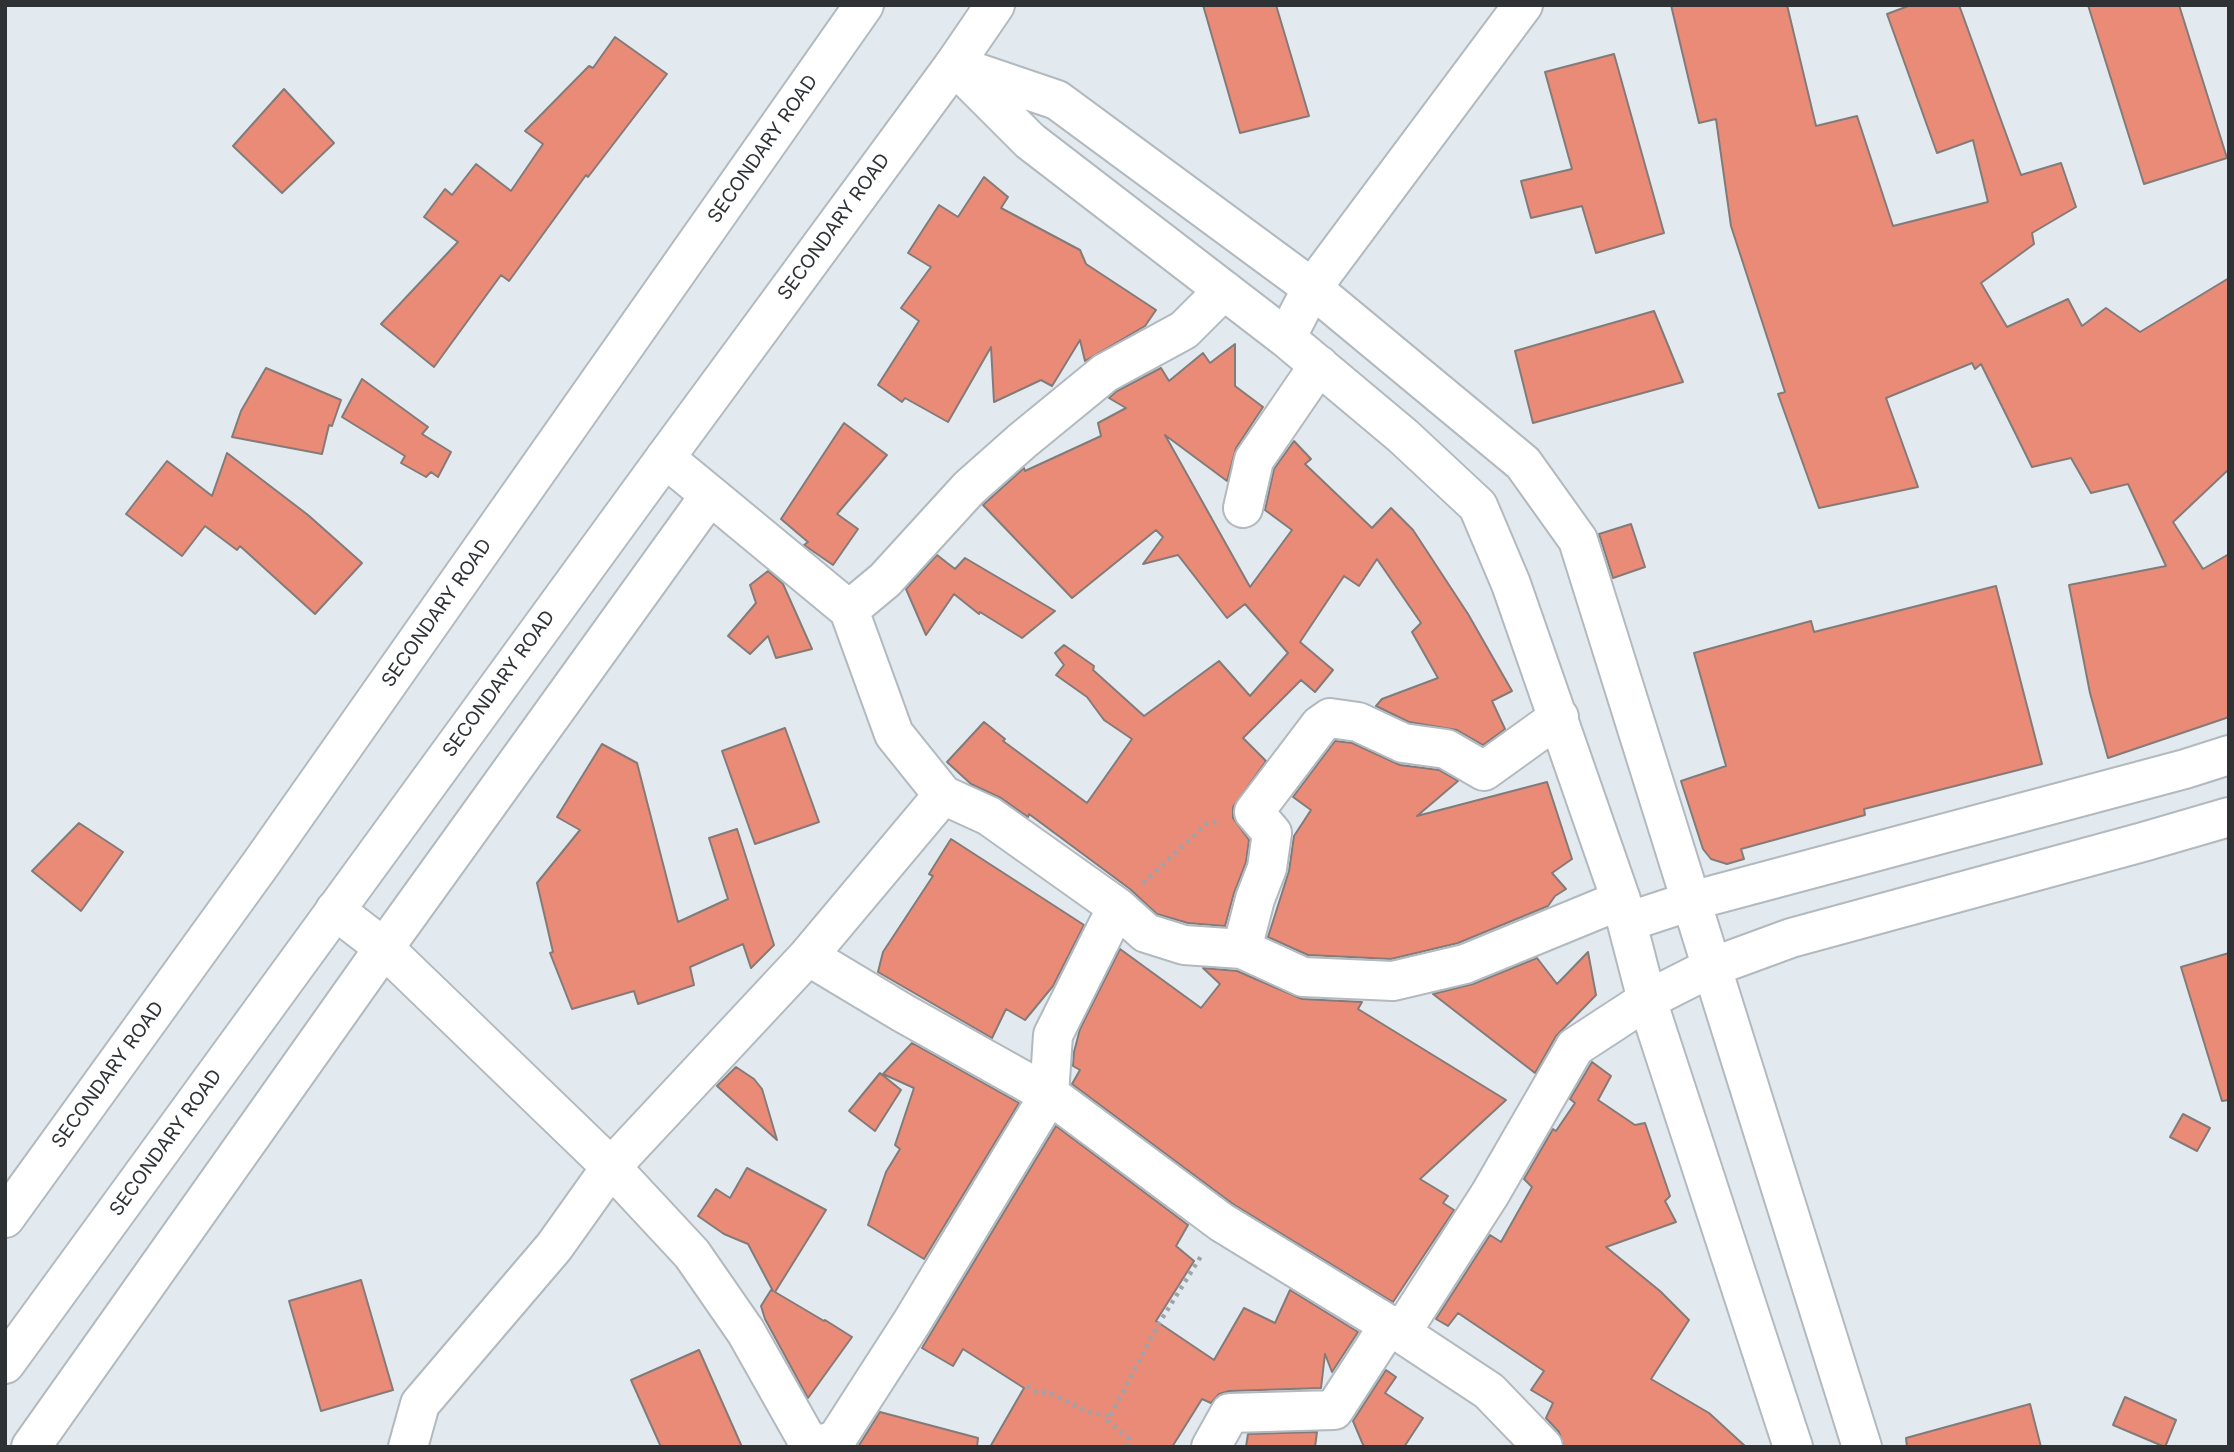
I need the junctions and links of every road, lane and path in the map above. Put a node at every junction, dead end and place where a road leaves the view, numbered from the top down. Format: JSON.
{"nodes":[{"id":1,"x":864,"y":5,"type":"edge"},
{"id":2,"x":995,"y":5,"type":"edge"},
{"id":3,"x":1006,"y":5,"type":"edge"},
{"id":4,"x":1523,"y":5,"type":"edge"},
{"id":5,"x":954,"y":65,"type":"junction"},
{"id":6,"x":1312,"y":288,"type":"junction"},
{"id":7,"x":1224,"y":290,"type":"junction"},
{"id":8,"x":1286,"y":338,"type":"junction"},
{"id":9,"x":1318,"y":365,"type":"junction"},
{"id":10,"x":664,"y":458,"type":"junction"},
{"id":11,"x":710,"y":495,"type":"junction"},
{"id":12,"x":1243,"y":508,"type":"dead end"},
{"id":13,"x":849,"y":610,"type":"junction"},
{"id":14,"x":1559,"y":717,"type":"junction"},
{"id":15,"x":2229,"y":755,"type":"edge"},
{"id":16,"x":943,"y":796,"type":"junction"},
{"id":17,"x":1254,"y":812,"type":"junction"},
{"id":18,"x":2229,"y":817,"type":"edge"},
{"id":19,"x":1691,"y":901,"type":"junction"},
{"id":20,"x":1117,"y":907,"type":"junction"},
{"id":21,"x":335,"y":910,"type":"junction"},
{"id":22,"x":1624,"y":911,"type":"junction"},
{"id":23,"x":384,"y":948,"type":"junction"},
{"id":24,"x":1242,"y":949,"type":"junction"},
{"id":25,"x":808,"y":956,"type":"junction"},
{"id":26,"x":1712,"y":967,"type":"junction"},
{"id":27,"x":1647,"y":1000,"type":"junction"},
{"id":28,"x":1049,"y":1095,"type":"junction"},
{"id":29,"x":611,"y":1167,"type":"junction"},
{"id":30,"x":5,"y":1217,"type":"edge"},
{"id":31,"x":1221,"y":1222,"type":"junction"},
{"id":32,"x":1389,"y":1325,"type":"junction"},
{"id":33,"x":5,"y":1364,"type":"edge"},
{"id":34,"x":1027,"y":1386,"type":"dead end"},
{"id":35,"x":1110,"y":1416,"type":"junction"},
{"id":36,"x":31,"y":1447,"type":"edge"},
{"id":37,"x":408,"y":1447,"type":"edge"},
{"id":38,"x":811,"y":1447,"type":"edge"},
{"id":39,"x":1126,"y":1447,"type":"edge"},
{"id":40,"x":1210,"y":1447,"type":"edge"},
{"id":41,"x":1543,"y":1447,"type":"edge"},
{"id":42,"x":1793,"y":1447,"type":"edge"},
{"id":43,"x":1862,"y":1447,"type":"edge"}],
"edges":[{"from":1,"to":30,"type":"street","name":"SECONDARY ROAD"},
{"from":2,"to":5,"type":"street","name":"SECONDARY ROAD"},
{"from":3,"to":5,"type":"street"},
{"from":4,"to":6,"type":"street"},
{"from":5,"to":6,"type":"street"},
{"from":5,"to":7,"type":"street"},
{"from":5,"to":10,"type":"street","name":"SECONDARY ROAD"},
{"from":6,"to":8,"type":"street"},
{"from":6,"to":19,"type":"street"},
{"from":7,"to":8,"type":"street"},
{"from":7,"to":13,"type":"street"},
{"from":8,"to":9,"type":"street"},
{"from":9,"to":12,"type":"street"},
{"from":9,"to":14,"type":"street"},
{"from":10,"to":11,"type":"street"},
{"from":10,"to":21,"type":"street","name":"SECONDARY ROAD"},
{"from":11,"to":13,"type":"street"},
{"from":11,"to":23,"type":"street"},
{"from":13,"to":16,"type":"street"},
{"from":14,"to":17,"type":"street"},
{"from":14,"to":22,"type":"street"},
{"from":15,"to":19,"type":"street"},
{"from":16,"to":20,"type":"street"},
{"from":16,"to":25,"type":"street"},
{"from":17,"to":20,"type":"path"},
{"from":17,"to":24,"type":"street"},
{"from":18,"to":26,"type":"street"},
{"from":19,"to":22,"type":"street"},
{"from":19,"to":26,"type":"street"},
{"from":20,"to":24,"type":"street"},
{"from":20,"to":28,"type":"street"},
{"from":21,"to":23,"type":"street"},
{"from":21,"to":33,"type":"street","name":"SECONDARY ROAD"},
{"from":22,"to":24,"type":"street"},
{"from":22,"to":27,"type":"street"},
{"from":23,"to":29,"type":"street"},
{"from":23,"to":36,"type":"street"},
{"from":25,"to":28,"type":"street"},
{"from":25,"to":29,"type":"street"},
{"from":26,"to":27,"type":"street"},
{"from":26,"to":43,"type":"street"},
{"from":27,"to":32,"type":"street"},
{"from":27,"to":42,"type":"street"},
{"from":28,"to":31,"type":"street"},
{"from":28,"to":38,"type":"street"},
{"from":29,"to":37,"type":"street"},
{"from":29,"to":38,"type":"street"},
{"from":31,"to":32,"type":"street"},
{"from":31,"to":35,"type":"path"},
{"from":32,"to":40,"type":"street"},
{"from":32,"to":41,"type":"street"},
{"from":34,"to":35,"type":"path"},
{"from":35,"to":39,"type":"path"}]}
